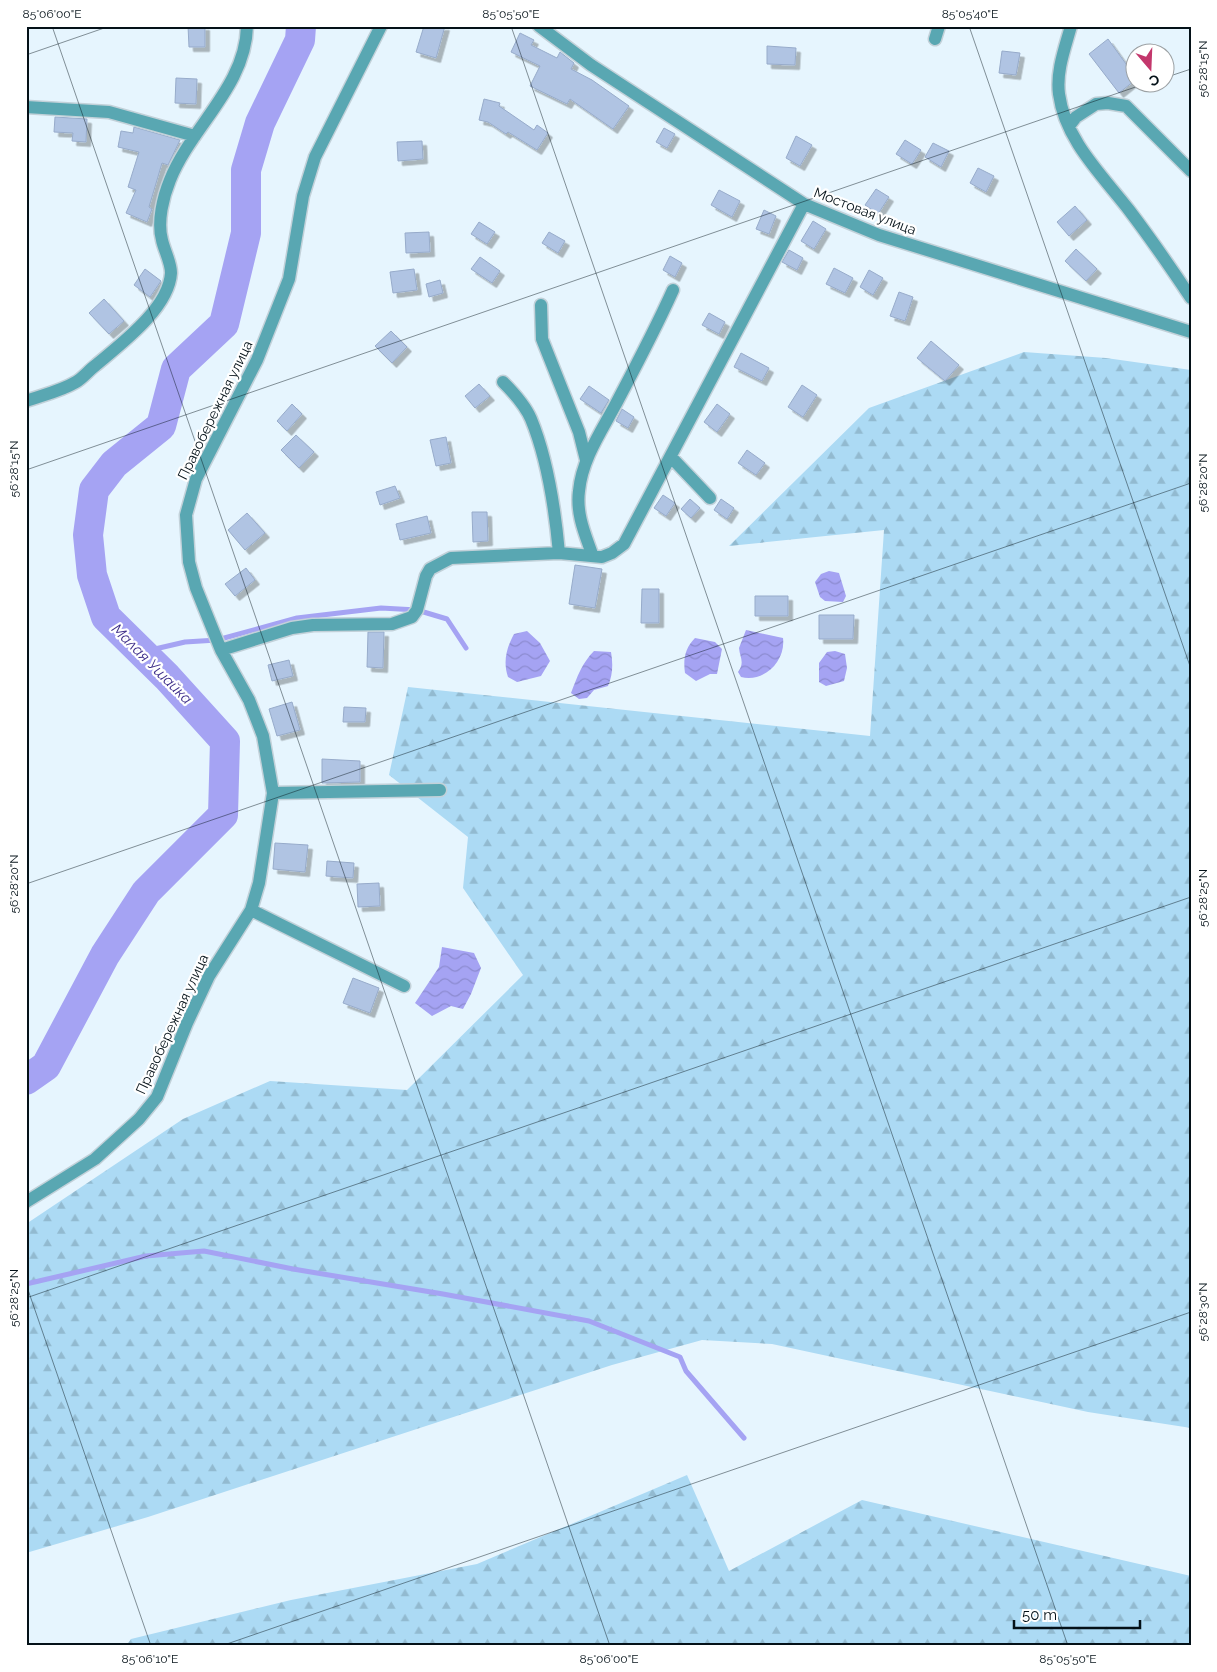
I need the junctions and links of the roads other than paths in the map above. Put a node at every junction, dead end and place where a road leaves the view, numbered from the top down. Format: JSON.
{"nodes":[{"id":1,"x":247,"y":26,"type":"edge"},
{"id":2,"x":381,"y":26,"type":"edge"},
{"id":3,"x":539,"y":26,"type":"edge"},
{"id":4,"x":939,"y":26,"type":"edge"},
{"id":5,"x":1071,"y":26,"type":"edge"},
{"id":6,"x":935,"y":40,"type":"dead end"},
{"id":7,"x":26,"y":107,"type":"edge"},
{"id":8,"x":1069,"y":126,"type":"junction"},
{"id":9,"x":194,"y":136,"type":"junction"},
{"id":10,"x":1191,"y":171,"type":"edge"},
{"id":11,"x":804,"y":204,"type":"junction"},
{"id":12,"x":674,"y":290,"type":"dead end"},
{"id":13,"x":1191,"y":298,"type":"edge"},
{"id":14,"x":541,"y":305,"type":"dead end"},
{"id":15,"x":1191,"y":332,"type":"edge"},
{"id":16,"x":504,"y":382,"type":"dead end"},
{"id":17,"x":26,"y":400,"type":"edge"},
{"id":18,"x":672,"y":457,"type":"junction"},
{"id":19,"x":586,"y":460,"type":"junction"},
{"id":20,"x":710,"y":498,"type":"dead end"},
{"id":21,"x":559,"y":553,"type":"junction"},
{"id":22,"x":592,"y":554,"type":"junction"},
{"id":23,"x":221,"y":650,"type":"junction"},
{"id":24,"x":440,"y":790,"type":"dead end"},
{"id":25,"x":273,"y":793,"type":"junction"},
{"id":26,"x":251,"y":910,"type":"junction"},
{"id":27,"x":404,"y":986,"type":"dead end"},
{"id":28,"x":26,"y":1202,"type":"edge"}],
"edges":[{"from":1,"to":9,"type":"street"},
{"from":2,"to":23,"type":"street","name":"Правобережная улица"},
{"from":3,"to":11,"type":"street","name":"Мостовая улица"},
{"from":4,"to":6,"type":"street"},
{"from":5,"to":8,"type":"street"},
{"from":7,"to":9,"type":"street"},
{"from":8,"to":10,"type":"street"},
{"from":8,"to":13,"type":"street"},
{"from":9,"to":17,"type":"street"},
{"from":11,"to":15,"type":"street","name":"Мостовая улица"},
{"from":11,"to":18,"type":"street"},
{"from":12,"to":19,"type":"street"},
{"from":14,"to":19,"type":"street"},
{"from":16,"to":21,"type":"street"},
{"from":18,"to":20,"type":"street"},
{"from":18,"to":22,"type":"street"},
{"from":19,"to":22,"type":"street"},
{"from":21,"to":22,"type":"street"},
{"from":21,"to":23,"type":"street"},
{"from":23,"to":25,"type":"street","name":"Правобережная улица"},
{"from":24,"to":25,"type":"street"},
{"from":25,"to":26,"type":"street","name":"Правобережная улица"},
{"from":26,"to":27,"type":"street"},
{"from":26,"to":28,"type":"street","name":"Правобережная улица"}]}
